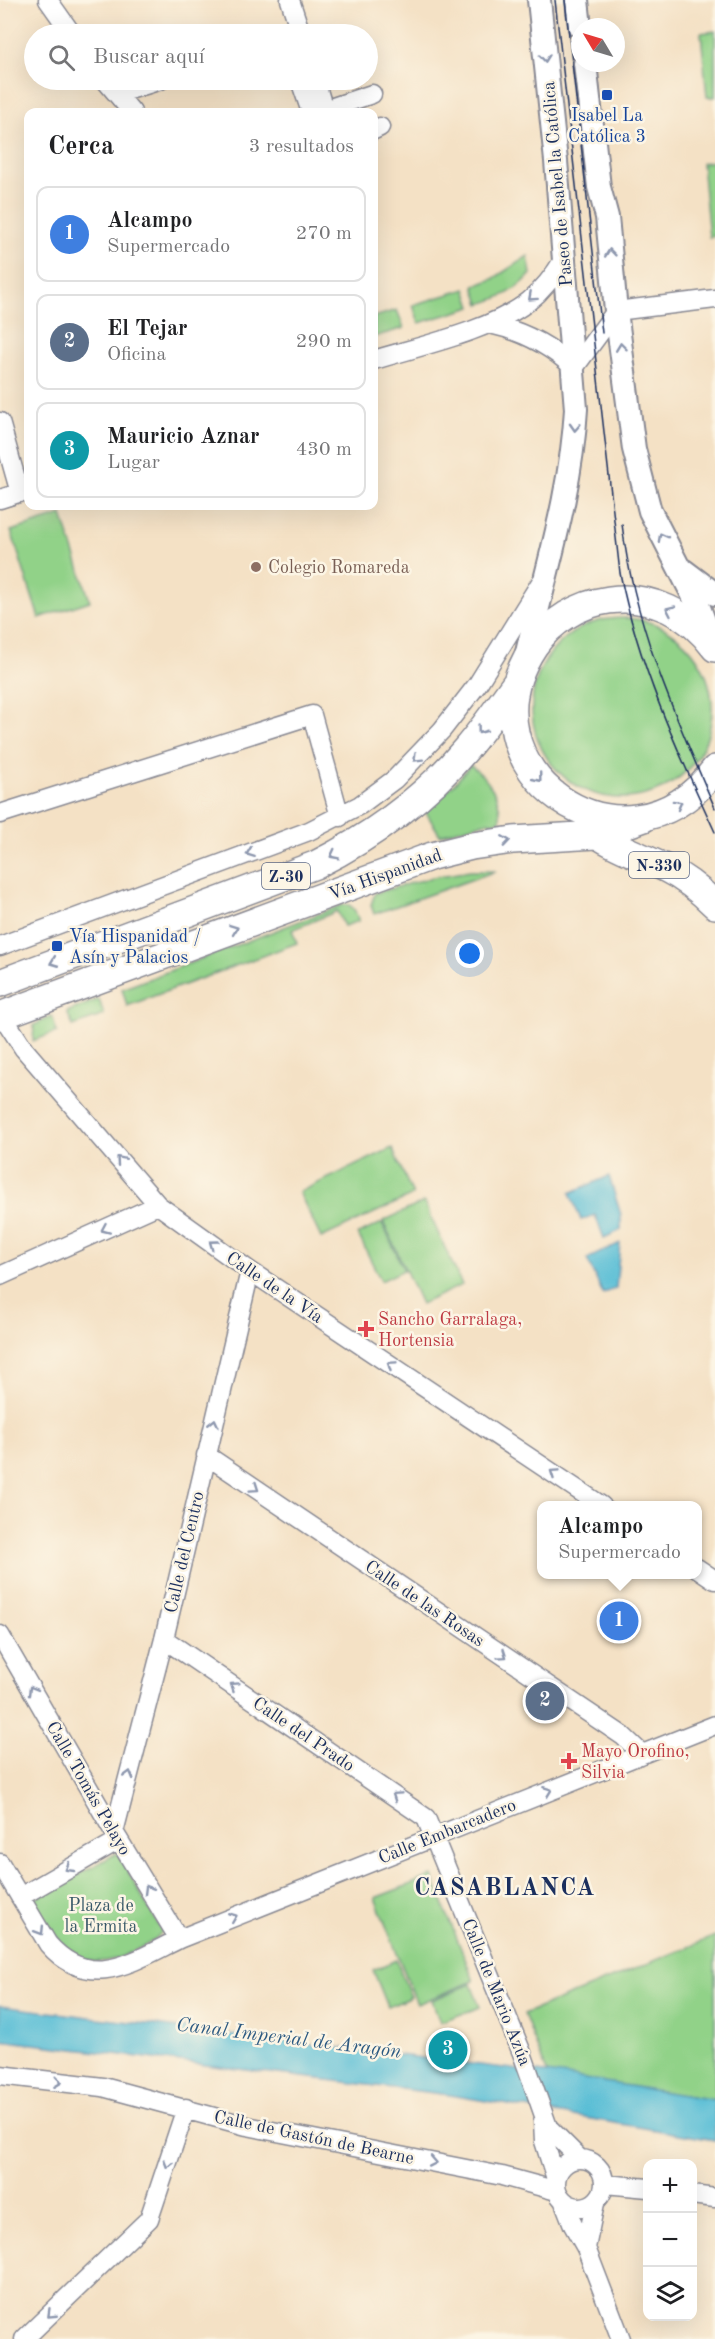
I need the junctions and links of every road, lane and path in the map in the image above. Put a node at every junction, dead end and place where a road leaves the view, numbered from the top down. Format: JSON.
{"nodes":[{"id":1,"x":48,"y":0,"type":"edge"},
{"id":2,"x":290,"y":0,"type":"edge"},
{"id":3,"x":539,"y":0,"type":"edge"},
{"id":4,"x":577,"y":0,"type":"edge"},
{"id":5,"x":579,"y":18,"type":"edge"},
{"id":6,"x":65,"y":24,"type":"edge"},
{"id":7,"x":295,"y":24,"type":"edge"},
{"id":8,"x":586,"y":72,"type":"edge"},
{"id":9,"x":114,"y":90,"type":"edge"},
{"id":10,"x":130,"y":90,"type":"edge"},
{"id":11,"x":303,"y":90,"type":"edge"},
{"id":12,"x":318,"y":90,"type":"edge"},
{"id":13,"x":117,"y":94,"type":"junction"},
{"id":14,"x":372,"y":94,"type":"dead end"},
{"id":15,"x":129,"y":108,"type":"edge"},
{"id":16,"x":309,"y":108,"type":"edge"},
{"id":17,"x":323,"y":108,"type":"edge"},
{"id":18,"x":330,"y":108,"type":"edge"},
{"id":19,"x":564,"y":259,"type":"junction"},
{"id":20,"x":715,"y":299,"type":"edge"},
{"id":21,"x":616,"y":311,"type":"junction"},
{"id":22,"x":490,"y":324,"type":"junction"},
{"id":23,"x":378,"y":359,"type":"edge"},
{"id":24,"x":574,"y":368,"type":"junction"},
{"id":25,"x":0,"y":422,"type":"edge"},
{"id":26,"x":24,"y":492,"type":"edge"},
{"id":27,"x":0,"y":499,"type":"edge"},
{"id":28,"x":678,"y":566,"type":"junction"},
{"id":29,"x":544,"y":578,"type":"junction"},
{"id":30,"x":715,"y":594,"type":"edge"},
{"id":31,"x":558,"y":620,"type":"junction"},
{"id":32,"x":531,"y":633,"type":"junction"},
{"id":33,"x":715,"y":647,"type":"edge"},
{"id":34,"x":515,"y":662,"type":"junction"},
{"id":35,"x":712,"y":775,"type":"edge"},
{"id":36,"x":558,"y":798,"type":"junction"},
{"id":37,"x":0,"y":814,"type":"edge"},
{"id":38,"x":340,"y":817,"type":"junction"},
{"id":39,"x":644,"y":818,"type":"junction"},
{"id":40,"x":596,"y":835,"type":"junction"},
{"id":41,"x":715,"y":905,"type":"edge"},
{"id":42,"x":0,"y":946,"type":"edge"},
{"id":43,"x":0,"y":983,"type":"edge"},
{"id":44,"x":1,"y":1014,"type":"edge"},
{"id":45,"x":158,"y":1205,"type":"junction"},
{"id":46,"x":250,"y":1271,"type":"junction"},
{"id":47,"x":0,"y":1276,"type":"edge"},
{"id":48,"x":206,"y":1455,"type":"junction"},
{"id":49,"x":595,"y":1501,"type":"edge"},
{"id":50,"x":702,"y":1571,"type":"edge"},
{"id":51,"x":715,"y":1580,"type":"edge"},
{"id":52,"x":0,"y":1635,"type":"edge"},
{"id":53,"x":164,"y":1639,"type":"junction"},
{"id":54,"x":715,"y":1725,"type":"edge"},
{"id":55,"x":642,"y":1754,"type":"junction"},
{"id":56,"x":116,"y":1836,"type":"junction"},
{"id":57,"x":435,"y":1836,"type":"junction"},
{"id":58,"x":0,"y":1863,"type":"edge"},
{"id":59,"x":20,"y":1897,"type":"junction"},
{"id":60,"x":179,"y":1939,"type":"junction"},
{"id":61,"x":0,"y":2075,"type":"edge"},
{"id":62,"x":186,"y":2108,"type":"junction"},
{"id":63,"x":543,"y":2114,"type":"junction"},
{"id":64,"x":580,"y":2159,"type":"junction"},
{"id":65,"x":605,"y":2184,"type":"junction"},
{"id":66,"x":643,"y":2188,"type":"edge"},
{"id":67,"x":559,"y":2191,"type":"junction"},
{"id":68,"x":697,"y":2196,"type":"edge"},
{"id":69,"x":715,"y":2198,"type":"edge"},
{"id":70,"x":595,"y":2203,"type":"junction"},
{"id":71,"x":586,"y":2248,"type":"junction"},
{"id":72,"x":24,"y":2339,"type":"edge"},
{"id":73,"x":621,"y":2339,"type":"edge"}],
"edges":[{"from":1,"to":6,"type":"street"},
{"from":2,"to":7,"type":"street"},
{"from":3,"to":19,"type":"main road","name":"Paseo de Isabel la Católica","one_way":true},
{"from":4,"to":5,"type":"main road"},
{"from":21,"to":8,"type":"main road","one_way":true},
{"from":9,"to":13,"type":"street"},
{"from":10,"to":13,"type":"street"},
{"from":11,"to":16,"type":"street"},
{"from":12,"to":17,"type":"street"},
{"from":13,"to":15,"type":"street"},
{"from":14,"to":18,"type":"street"},
{"from":19,"to":22,"type":"street","one_way":true},
{"from":19,"to":24,"type":"main road","name":"Paseo de Isabel la Católica"},
{"from":20,"to":21,"type":"street"},
{"from":21,"to":24,"type":"street"},
{"from":28,"to":21,"type":"main road","one_way":true},
{"from":22,"to":23,"type":"street"},
{"from":22,"to":24,"type":"street"},
{"from":24,"to":29,"type":"main road","name":"Paseo de Isabel la Católica","one_way":true},
{"from":25,"to":26,"type":"street"},
{"from":26,"to":27,"type":"street"},
{"from":28,"to":30,"type":"main road"},
{"from":28,"to":33,"type":"main road"},
{"from":29,"to":32,"type":"main road","name":"Paseo de Isabel la Católica"},
{"from":29,"to":34,"type":"street","name":"Vía Hispanidad"},
{"from":31,"to":32,"type":"street"},
{"from":33,"to":31,"type":"highway","one_way":true},
{"from":31,"to":34,"type":"highway"},
{"from":32,"to":34,"type":"main road","name":"Paseo de Isabel la Católica"},
{"from":34,"to":36,"type":"highway","one_way":true},
{"from":34,"to":38,"type":"street","name":"Vía Hispanidad","one_way":true},
{"from":34,"to":43,"type":"highway","name":"Vía Hispanidad","number":"Z-30","one_way":true},
{"from":39,"to":35,"type":"highway","name":"Vía Hispanidad","one_way":true},
{"from":36,"to":39,"type":"highway"},
{"from":36,"to":40,"type":"highway"},
{"from":37,"to":38,"type":"street"},
{"from":38,"to":42,"type":"street","name":"Vía Hispanidad","one_way":true},
{"from":39,"to":40,"type":"highway","name":"Vía Hispanidad","number":"Z-30"},
{"from":40,"to":41,"type":"highway","number":"N-330"},
{"from":44,"to":40,"type":"highway","name":"Vía Hispanidad","number":"Z-30","one_way":true},
{"from":45,"to":44,"type":"street","name":"Calle de la Vía","one_way":true},
{"from":46,"to":45,"type":"street","name":"Calle de la Vía","one_way":true},
{"from":45,"to":47,"type":"street","one_way":true},
{"from":48,"to":46,"type":"street","name":"Calle del Centro","one_way":true},
{"from":49,"to":46,"type":"street","name":"Calle de la Vía","one_way":true},
{"from":48,"to":53,"type":"street","name":"Calle del Centro"},
{"from":48,"to":55,"type":"street","name":"Calle de las Rosas","one_way":true},
{"from":50,"to":51,"type":"street"},
{"from":56,"to":52,"type":"street","name":"Calle Tomás Pelayo","one_way":true},
{"from":56,"to":53,"type":"street","name":"Calle del Centro","one_way":true},
{"from":57,"to":53,"type":"street","name":"Calle del Prado","one_way":true},
{"from":54,"to":55,"type":"street","name":"Calle Embarcadero"},
{"from":57,"to":55,"type":"street","name":"Calle Embarcadero","one_way":true},
{"from":56,"to":59,"type":"street","one_way":true},
{"from":60,"to":56,"type":"street","name":"Calle Tomás Pelayo","one_way":true},
{"from":60,"to":57,"type":"street","name":"Calle Embarcadero","one_way":true},
{"from":57,"to":63,"type":"street","name":"Calle de Mario Azúa"},
{"from":58,"to":59,"type":"street","name":"Calle Embarcadero"},
{"from":59,"to":60,"type":"street","name":"Calle Embarcadero","one_way":true},
{"from":61,"to":62,"type":"street","name":"Calle de Gastón de Bearne","one_way":true},
{"from":62,"to":67,"type":"street","name":"Calle de Gastón de Bearne","one_way":true},
{"from":62,"to":72,"type":"street","one_way":true},
{"from":63,"to":64,"type":"street","name":"Calle de Mario Azúa"},
{"from":63,"to":67,"type":"street","name":"Calle de Mario Azúa"},
{"from":64,"to":65,"type":"street"},
{"from":64,"to":67,"type":"street"},
{"from":65,"to":66,"type":"street"},
{"from":65,"to":70,"type":"street"},
{"from":67,"to":70,"type":"street"},
{"from":67,"to":71,"type":"street","name":"Calle de Mario Azúa"},
{"from":68,"to":69,"type":"street"},
{"from":70,"to":71,"type":"street"},
{"from":71,"to":73,"type":"street","name":"Calle de Mario Azúa"}]}
